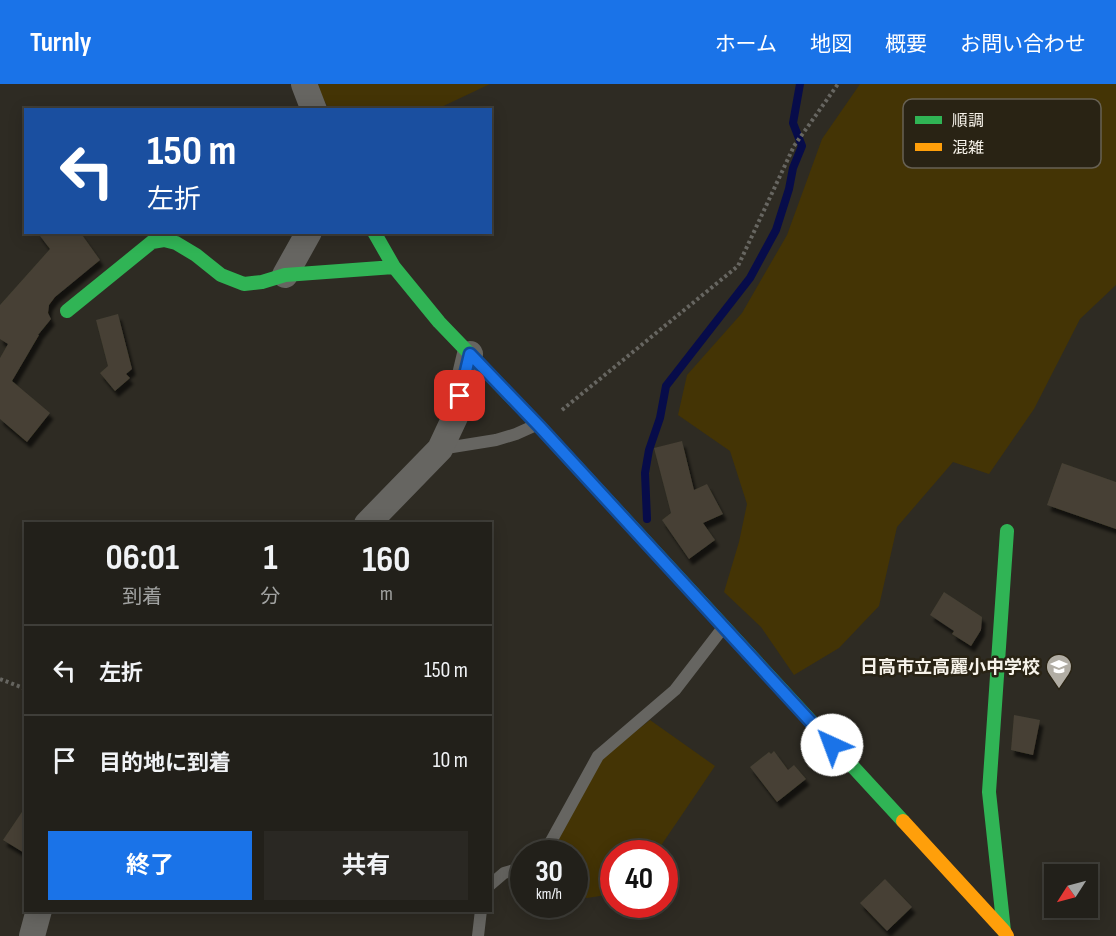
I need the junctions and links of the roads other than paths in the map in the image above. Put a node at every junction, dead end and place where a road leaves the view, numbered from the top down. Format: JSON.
{"nodes":[{"id":1,"x":304,"y":84,"type":"edge"},
{"id":2,"x":313,"y":108,"type":"edge"},
{"id":3,"x":308,"y":234,"type":"edge"},
{"id":4,"x":375,"y":234,"type":"edge"},
{"id":5,"x":394,"y":267,"type":"junction"},
{"id":6,"x":285,"y":274,"type":"junction"},
{"id":7,"x":67,"y":311,"type":"dead end"},
{"id":8,"x":470,"y":354,"type":"junction"},
{"id":9,"x":539,"y":426,"type":"junction"},
{"id":10,"x":440,"y":448,"type":"junction"},
{"id":11,"x":369,"y":522,"type":"edge"},
{"id":12,"x":1007,"y":531,"type":"dead end"},
{"id":13,"x":723,"y":627,"type":"junction"},
{"id":14,"x":552,"y":840,"type":"edge"},
{"id":15,"x":510,"y":871,"type":"edge"},
{"id":16,"x":492,"y":883,"type":"edge"},
{"id":17,"x":38,"y":912,"type":"edge"},
{"id":18,"x":481,"y":912,"type":"edge"},
{"id":19,"x":1006,"y":934,"type":"edge"},
{"id":20,"x":32,"y":936,"type":"edge"},
{"id":21,"x":478,"y":936,"type":"edge"}],
"edges":[{"from":1,"to":2,"type":"street"},
{"from":3,"to":6,"type":"street"},
{"from":4,"to":5,"type":"street"},
{"from":5,"to":6,"type":"street"},
{"from":5,"to":8,"type":"street"},
{"from":6,"to":7,"type":"street"},
{"from":8,"to":9,"type":"street"},
{"from":8,"to":10,"type":"street"},
{"from":9,"to":10,"type":"lane"},
{"from":9,"to":13,"type":"street"},
{"from":10,"to":11,"type":"street"},
{"from":12,"to":19,"type":"street"},
{"from":13,"to":14,"type":"lane"},
{"from":13,"to":19,"type":"street"},
{"from":15,"to":16,"type":"lane"},
{"from":17,"to":20,"type":"street"},
{"from":18,"to":21,"type":"lane"}]}
